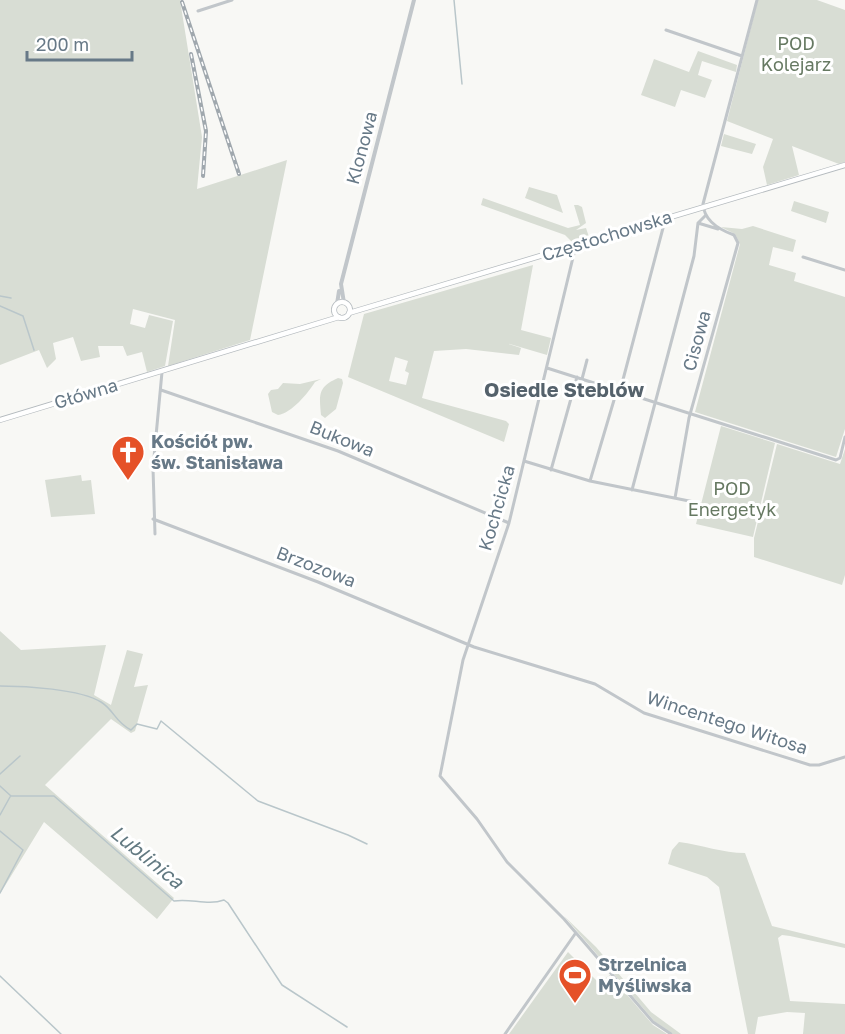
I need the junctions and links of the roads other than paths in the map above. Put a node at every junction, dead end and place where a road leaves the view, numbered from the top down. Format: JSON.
{"nodes":[{"id":1,"x":232,"y":0,"type":"edge"},
{"id":2,"x":414,"y":0,"type":"edge"},
{"id":3,"x":756,"y":0,"type":"edge"},
{"id":4,"x":198,"y":11,"type":"dead end"},
{"id":5,"x":666,"y":30,"type":"dead end"},
{"id":6,"x":742,"y":56,"type":"junction"},
{"id":7,"x":845,"y":165,"type":"edge"},
{"id":8,"x":703,"y":208,"type":"junction"},
{"id":9,"x":706,"y":215,"type":"junction"},
{"id":10,"x":662,"y":219,"type":"junction"},
{"id":11,"x":698,"y":223,"type":"junction"},
{"id":12,"x":719,"y":230,"type":"junction"},
{"id":13,"x":576,"y":245,"type":"junction"},
{"id":14,"x":803,"y":257,"type":"dead end"},
{"id":15,"x":845,"y":270,"type":"edge"},
{"id":16,"x":341,"y":284,"type":"junction"},
{"id":17,"x":344,"y":303,"type":"junction"},
{"id":18,"x":336,"y":307,"type":"junction"},
{"id":19,"x":349,"y":310,"type":"junction"},
{"id":20,"x":339,"y":317,"type":"junction"},
{"id":21,"x":320,"y":322,"type":"junction"},
{"id":22,"x":587,"y":360,"type":"dead end"},
{"id":23,"x":547,"y":368,"type":"junction"},
{"id":24,"x":162,"y":372,"type":"junction"},
{"id":25,"x":577,"y":377,"type":"junction"},
{"id":26,"x":582,"y":379,"type":"junction"},
{"id":27,"x":161,"y":390,"type":"junction"},
{"id":28,"x":618,"y":390,"type":"junction"},
{"id":29,"x":656,"y":403,"type":"junction"},
{"id":30,"x":691,"y":413,"type":"junction"},
{"id":31,"x":0,"y":420,"type":"edge"},
{"id":32,"x":845,"y":437,"type":"edge"},
{"id":33,"x":524,"y":461,"type":"junction"},
{"id":34,"x":550,"y":470,"type":"junction"},
{"id":35,"x":590,"y":482,"type":"junction"},
{"id":36,"x":632,"y":490,"type":"junction"},
{"id":37,"x":675,"y":498,"type":"junction"},
{"id":38,"x":699,"y":503,"type":"dead end"},
{"id":39,"x":153,"y":519,"type":"junction"},
{"id":40,"x":509,"y":523,"type":"junction"},
{"id":41,"x":155,"y":534,"type":"dead end"},
{"id":42,"x":467,"y":644,"type":"junction"},
{"id":43,"x":845,"y":757,"type":"edge"},
{"id":44,"x":575,"y":934,"type":"junction"},
{"id":45,"x":505,"y":1034,"type":"edge"},
{"id":46,"x":671,"y":1034,"type":"edge"}],
"edges":[{"from":1,"to":4,"type":"street"},
{"from":2,"to":16,"type":"street","name":"Klonowa"},
{"from":3,"to":6,"type":"street"},
{"from":5,"to":6,"type":"street"},
{"from":6,"to":8,"type":"street"},
{"from":7,"to":8,"type":"main road","name":"Częstochowska"},
{"from":8,"to":9,"type":"street","name":"Cisowa"},
{"from":8,"to":10,"type":"main road","name":"Częstochowska"},
{"from":9,"to":11,"type":"street"},
{"from":9,"to":12,"type":"street","name":"Cisowa"},
{"from":10,"to":13,"type":"main road","name":"Częstochowska"},
{"from":10,"to":28,"type":"street"},
{"from":11,"to":12,"type":"street"},
{"from":11,"to":29,"type":"street"},
{"from":12,"to":30,"type":"street","name":"Cisowa"},
{"from":13,"to":19,"type":"main road","name":"Częstochowska"},
{"from":13,"to":23,"type":"street","name":"Kochcicka"},
{"from":14,"to":15,"type":"street"},
{"from":16,"to":17,"type":"street","name":"Klonowa"},
{"from":16,"to":18,"type":"street"},
{"from":17,"to":18,"type":"main road"},
{"from":17,"to":19,"type":"main road"},
{"from":18,"to":20,"type":"main road"},
{"from":18,"to":21,"type":"main road"},
{"from":19,"to":20,"type":"main road"},
{"from":20,"to":21,"type":"main road"},
{"from":21,"to":24,"type":"main road","name":"Główna"},
{"from":22,"to":26,"type":"street"},
{"from":23,"to":25,"type":"street"},
{"from":23,"to":33,"type":"street","name":"Kochcicka"},
{"from":24,"to":27,"type":"street"},
{"from":24,"to":31,"type":"main road","name":"Główna"},
{"from":25,"to":26,"type":"street"},
{"from":25,"to":34,"type":"street"},
{"from":26,"to":28,"type":"street"},
{"from":27,"to":39,"type":"street"},
{"from":27,"to":40,"type":"street","name":"Bukowa"},
{"from":28,"to":29,"type":"street"},
{"from":28,"to":35,"type":"street"},
{"from":29,"to":30,"type":"street"},
{"from":29,"to":36,"type":"street"},
{"from":30,"to":32,"type":"street"},
{"from":30,"to":37,"type":"street","name":"Cisowa"},
{"from":33,"to":34,"type":"street"},
{"from":33,"to":40,"type":"street","name":"Kochcicka"},
{"from":34,"to":35,"type":"street"},
{"from":35,"to":36,"type":"street"},
{"from":36,"to":37,"type":"street"},
{"from":37,"to":38,"type":"street"},
{"from":39,"to":41,"type":"street"},
{"from":39,"to":42,"type":"street","name":"Brzozowa"},
{"from":40,"to":42,"type":"street","name":"Kochcicka"},
{"from":42,"to":43,"type":"street","name":"Wincentego Witosa"},
{"from":42,"to":44,"type":"street","name":"Kochcicka"},
{"from":44,"to":45,"type":"street"},
{"from":44,"to":46,"type":"street"}]}
